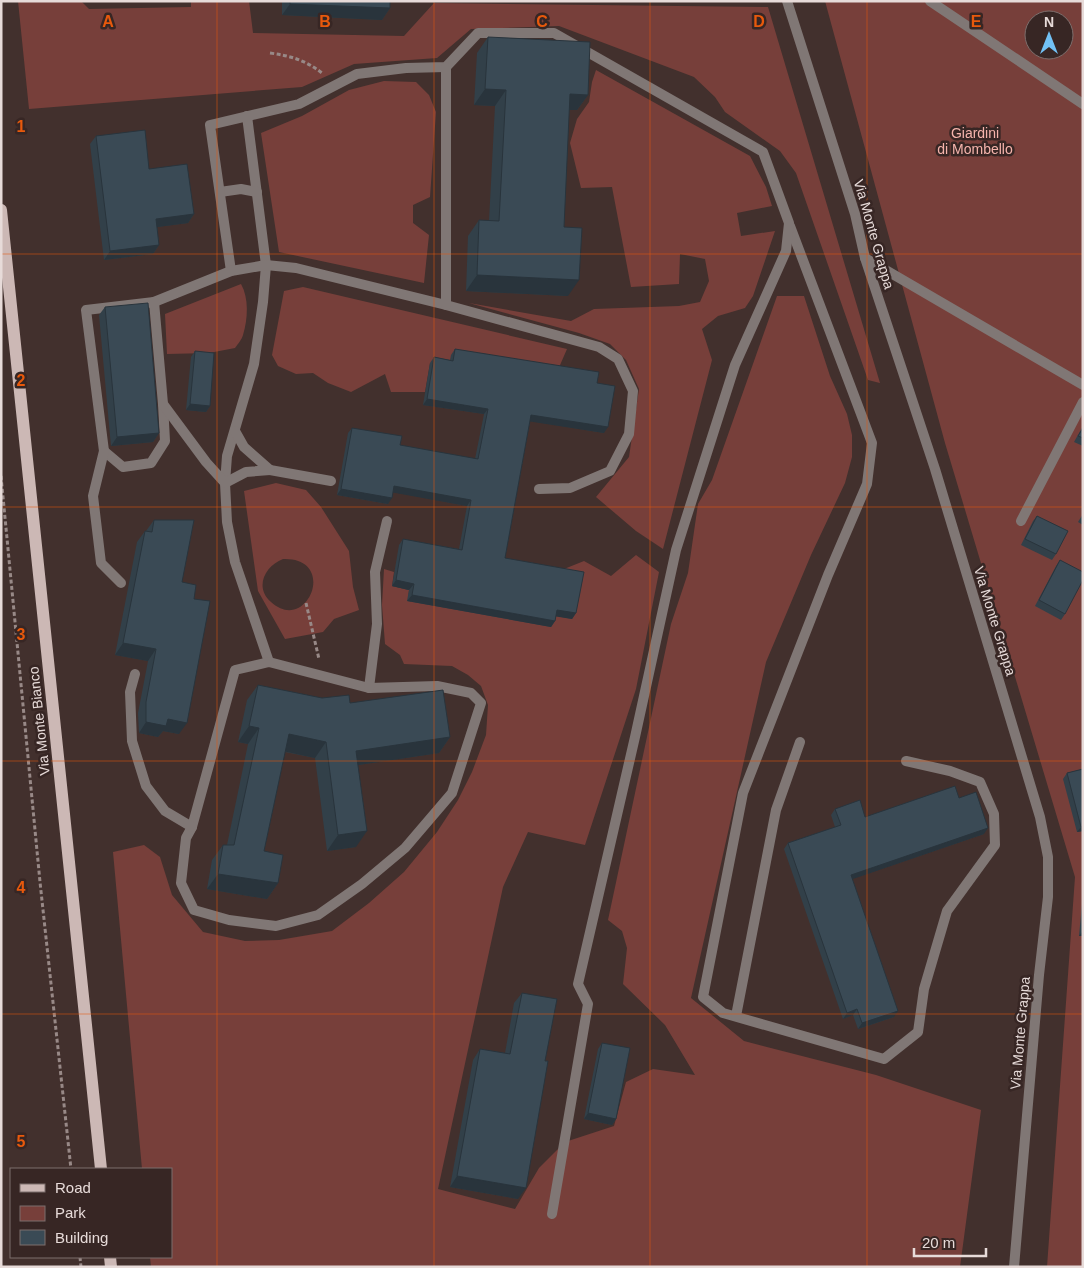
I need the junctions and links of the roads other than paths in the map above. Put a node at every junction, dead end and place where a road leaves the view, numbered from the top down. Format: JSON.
{"nodes":[{"id":1,"x":787,"y":1,"type":"edge"},
{"id":2,"x":930,"y":1,"type":"edge"},
{"id":3,"x":446,"y":67,"type":"junction"},
{"id":4,"x":1083,"y":104,"type":"edge"},
{"id":5,"x":247,"y":116,"type":"junction"},
{"id":6,"x":220,"y":192,"type":"junction"},
{"id":7,"x":257,"y":192,"type":"junction"},
{"id":8,"x":1,"y":210,"type":"edge"},
{"id":9,"x":789,"y":223,"type":"junction"},
{"id":10,"x":3,"y":242,"type":"edge"},
{"id":11,"x":865,"y":258,"type":"junction"},
{"id":12,"x":266,"y":265,"type":"junction"},
{"id":13,"x":231,"y":271,"type":"junction"},
{"id":14,"x":154,"y":302,"type":"junction"},
{"id":15,"x":446,"y":305,"type":"junction"},
{"id":16,"x":1083,"y":385,"type":"edge"},
{"id":17,"x":1083,"y":402,"type":"edge"},
{"id":18,"x":164,"y":404,"type":"junction"},
{"id":19,"x":235,"y":432,"type":"junction"},
{"id":20,"x":104,"y":451,"type":"junction"},
{"id":21,"x":270,"y":470,"type":"junction"},
{"id":22,"x":331,"y":481,"type":"dead end"},
{"id":23,"x":225,"y":484,"type":"junction"},
{"id":24,"x":539,"y":489,"type":"dead end"},
{"id":25,"x":387,"y":521,"type":"dead end"},
{"id":26,"x":1021,"y":521,"type":"dead end"},
{"id":27,"x":121,"y":583,"type":"dead end"},
{"id":28,"x":269,"y":662,"type":"junction"},
{"id":29,"x":135,"y":674,"type":"dead end"},
{"id":30,"x":369,"y":688,"type":"junction"},
{"id":31,"x":800,"y":742,"type":"dead end"},
{"id":32,"x":906,"y":761,"type":"dead end"},
{"id":33,"x":192,"y":827,"type":"junction"},
{"id":34,"x":736,"y":1016,"type":"junction"},
{"id":35,"x":101,"y":1168,"type":"edge"},
{"id":36,"x":552,"y":1214,"type":"dead end"},
{"id":37,"x":1014,"y":1267,"type":"edge"}],
"edges":[{"from":1,"to":11,"type":"street","name":"Via Monte Grappa"},
{"from":2,"to":4,"type":"street"},
{"from":3,"to":5,"type":"street"},
{"from":3,"to":9,"type":"street"},
{"from":3,"to":15,"type":"street"},
{"from":5,"to":6,"type":"street"},
{"from":5,"to":7,"type":"street"},
{"from":6,"to":7,"type":"street"},
{"from":6,"to":13,"type":"street"},
{"from":7,"to":12,"type":"street"},
{"from":8,"to":10,"type":"main road","name":"Via Monte Bianco"},
{"from":9,"to":34,"type":"street"},
{"from":9,"to":36,"type":"street"},
{"from":10,"to":35,"type":"main road","name":"Via Monte Bianco"},
{"from":11,"to":16,"type":"street"},
{"from":11,"to":37,"type":"street","name":"Via Monte Grappa"},
{"from":12,"to":13,"type":"street"},
{"from":12,"to":15,"type":"street"},
{"from":12,"to":19,"type":"street"},
{"from":13,"to":14,"type":"street"},
{"from":14,"to":18,"type":"street"},
{"from":14,"to":20,"type":"street"},
{"from":15,"to":24,"type":"street"},
{"from":17,"to":26,"type":"street"},
{"from":18,"to":20,"type":"street"},
{"from":18,"to":23,"type":"street"},
{"from":19,"to":21,"type":"street"},
{"from":19,"to":23,"type":"street"},
{"from":20,"to":27,"type":"street"},
{"from":21,"to":22,"type":"street"},
{"from":21,"to":23,"type":"street"},
{"from":23,"to":28,"type":"street"},
{"from":25,"to":30,"type":"street"},
{"from":28,"to":30,"type":"street"},
{"from":28,"to":33,"type":"street"},
{"from":29,"to":33,"type":"street"},
{"from":30,"to":33,"type":"street"},
{"from":31,"to":34,"type":"street"},
{"from":32,"to":34,"type":"street"}]}
